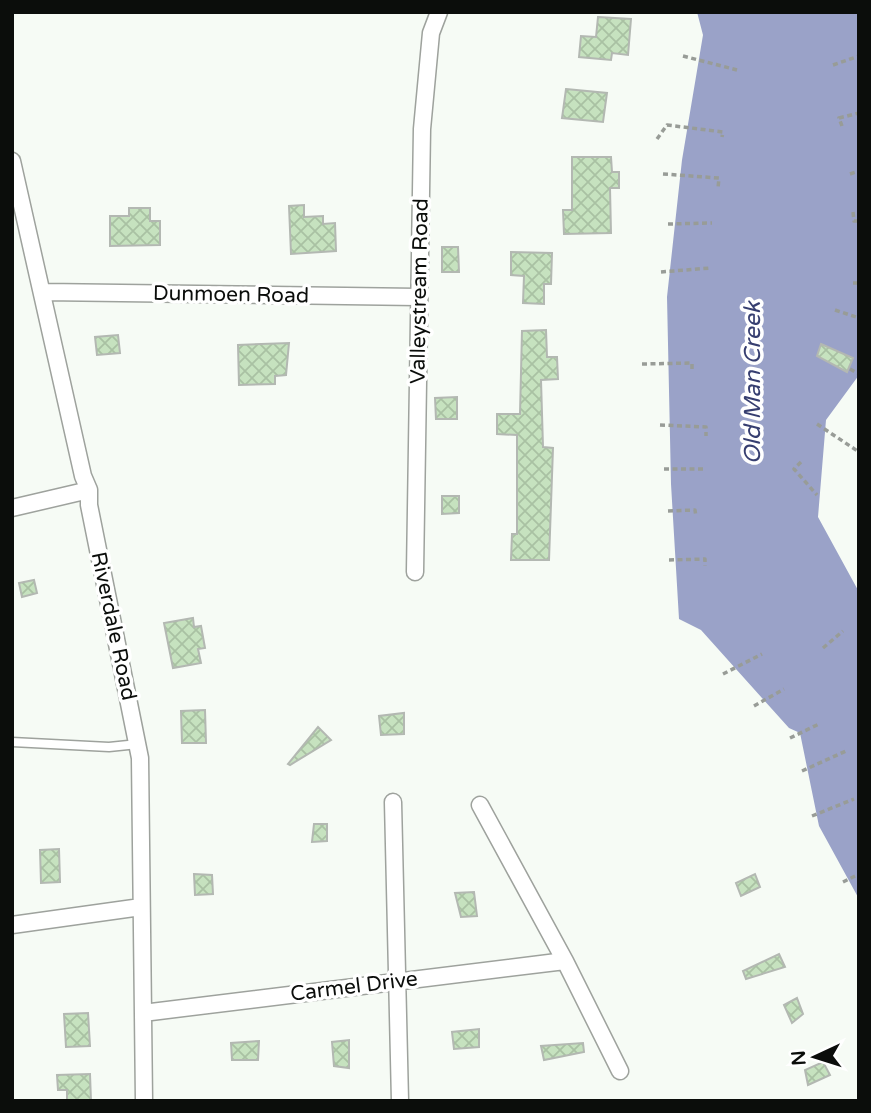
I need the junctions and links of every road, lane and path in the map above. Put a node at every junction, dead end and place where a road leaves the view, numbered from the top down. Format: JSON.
{"nodes":[{"id":1,"x":439,"y":12,"type":"edge"},
{"id":2,"x":683,"y":56,"type":"dead end"},
{"id":3,"x":859,"y":56,"type":"edge"},
{"id":4,"x":833,"y":65,"type":"dead end"},
{"id":5,"x":737,"y":70,"type":"dead end"},
{"id":6,"x":859,"y":113,"type":"edge"},
{"id":7,"x":842,"y":125,"type":"dead end"},
{"id":8,"x":722,"y":138,"type":"dead end"},
{"id":9,"x":657,"y":139,"type":"dead end"},
{"id":10,"x":12,"y":161,"type":"edge"},
{"id":11,"x":859,"y":171,"type":"edge"},
{"id":12,"x":663,"y":174,"type":"dead end"},
{"id":13,"x":850,"y":174,"type":"dead end"},
{"id":14,"x":718,"y":188,"type":"dead end"},
{"id":15,"x":853,"y":212,"type":"dead end"},
{"id":16,"x":859,"y":220,"type":"edge"},
{"id":17,"x":712,"y":223,"type":"dead end"},
{"id":18,"x":668,"y":224,"type":"dead end"},
{"id":19,"x":710,"y":268,"type":"dead end"},
{"id":20,"x":661,"y":272,"type":"dead end"},
{"id":21,"x":44,"y":292,"type":"junction"},
{"id":22,"x":418,"y":297,"type":"junction"},
{"id":23,"x":835,"y":310,"type":"dead end"},
{"id":24,"x":859,"y":318,"type":"edge"},
{"id":25,"x":642,"y":364,"type":"dead end"},
{"id":26,"x":850,"y":369,"type":"dead end"},
{"id":27,"x":692,"y":370,"type":"dead end"},
{"id":28,"x":859,"y":374,"type":"edge"},
{"id":29,"x":817,"y":424,"type":"dead end"},
{"id":30,"x":660,"y":425,"type":"dead end"},
{"id":31,"x":706,"y":436,"type":"dead end"},
{"id":32,"x":859,"y":452,"type":"edge"},
{"id":33,"x":801,"y":462,"type":"dead end"},
{"id":34,"x":664,"y":469,"type":"dead end"},
{"id":35,"x":705,"y":469,"type":"dead end"},
{"id":36,"x":89,"y":490,"type":"junction"},
{"id":37,"x":817,"y":495,"type":"dead end"},
{"id":38,"x":12,"y":508,"type":"edge"},
{"id":39,"x":668,"y":511,"type":"dead end"},
{"id":40,"x":696,"y":517,"type":"dead end"},
{"id":41,"x":669,"y":561,"type":"dead end"},
{"id":42,"x":705,"y":566,"type":"dead end"},
{"id":43,"x":415,"y":572,"type":"dead end"},
{"id":44,"x":843,"y":631,"type":"dead end"},
{"id":45,"x":823,"y":648,"type":"dead end"},
{"id":46,"x":762,"y":654,"type":"dead end"},
{"id":47,"x":723,"y":674,"type":"dead end"},
{"id":48,"x":784,"y":689,"type":"dead end"},
{"id":49,"x":754,"y":706,"type":"dead end"},
{"id":50,"x":820,"y":724,"type":"dead end"},
{"id":51,"x":790,"y":738,"type":"dead end"},
{"id":52,"x":12,"y":741,"type":"edge"},
{"id":53,"x":138,"y":744,"type":"junction"},
{"id":54,"x":846,"y":751,"type":"dead end"},
{"id":55,"x":802,"y":771,"type":"dead end"},
{"id":56,"x":854,"y":799,"type":"dead end"},
{"id":57,"x":393,"y":802,"type":"dead end"},
{"id":58,"x":480,"y":805,"type":"dead end"},
{"id":59,"x":813,"y":816,"type":"dead end"},
{"id":60,"x":859,"y":874,"type":"edge"},
{"id":61,"x":843,"y":882,"type":"dead end"},
{"id":62,"x":141,"y":907,"type":"junction"},
{"id":63,"x":12,"y":925,"type":"edge"},
{"id":64,"x":565,"y":961,"type":"junction"},
{"id":65,"x":397,"y":980,"type":"junction"},
{"id":66,"x":143,"y":1013,"type":"junction"},
{"id":67,"x":620,"y":1071,"type":"dead end"},
{"id":68,"x":144,"y":1101,"type":"edge"},
{"id":69,"x":400,"y":1101,"type":"edge"}],
"edges":[{"from":1,"to":22,"type":"street","name":"Valleystream Road"},
{"from":2,"to":5,"type":"path"},
{"from":3,"to":4,"type":"path"},
{"from":6,"to":7,"type":"path"},
{"from":8,"to":9,"type":"path"},
{"from":10,"to":21,"type":"street","name":"Riverdale Road"},
{"from":11,"to":13,"type":"path"},
{"from":12,"to":14,"type":"path"},
{"from":15,"to":16,"type":"path"},
{"from":17,"to":18,"type":"path"},
{"from":19,"to":20,"type":"path"},
{"from":21,"to":22,"type":"street","name":"Dunmoen Road"},
{"from":21,"to":36,"type":"street","name":"Riverdale Road"},
{"from":22,"to":43,"type":"street","name":"Valleystream Road"},
{"from":23,"to":24,"type":"path"},
{"from":25,"to":27,"type":"path"},
{"from":26,"to":28,"type":"path"},
{"from":29,"to":32,"type":"path"},
{"from":30,"to":31,"type":"path"},
{"from":33,"to":37,"type":"path"},
{"from":34,"to":35,"type":"path"},
{"from":36,"to":38,"type":"street"},
{"from":36,"to":53,"type":"street","name":"Riverdale Road"},
{"from":39,"to":40,"type":"path"},
{"from":41,"to":42,"type":"path"},
{"from":44,"to":45,"type":"path"},
{"from":46,"to":47,"type":"path"},
{"from":48,"to":49,"type":"path"},
{"from":50,"to":51,"type":"path"},
{"from":52,"to":53,"type":"lane"},
{"from":53,"to":62,"type":"street","name":"Riverdale Road"},
{"from":54,"to":55,"type":"path"},
{"from":56,"to":59,"type":"path"},
{"from":57,"to":65,"type":"street"},
{"from":58,"to":64,"type":"street"},
{"from":60,"to":61,"type":"path"},
{"from":62,"to":63,"type":"street"},
{"from":62,"to":66,"type":"street","name":"Riverdale Road"},
{"from":64,"to":65,"type":"street","name":"Carmel Drive"},
{"from":64,"to":67,"type":"street"},
{"from":65,"to":66,"type":"street","name":"Carmel Drive"},
{"from":65,"to":69,"type":"street"},
{"from":66,"to":68,"type":"street","name":"Riverdale Road"}]}
